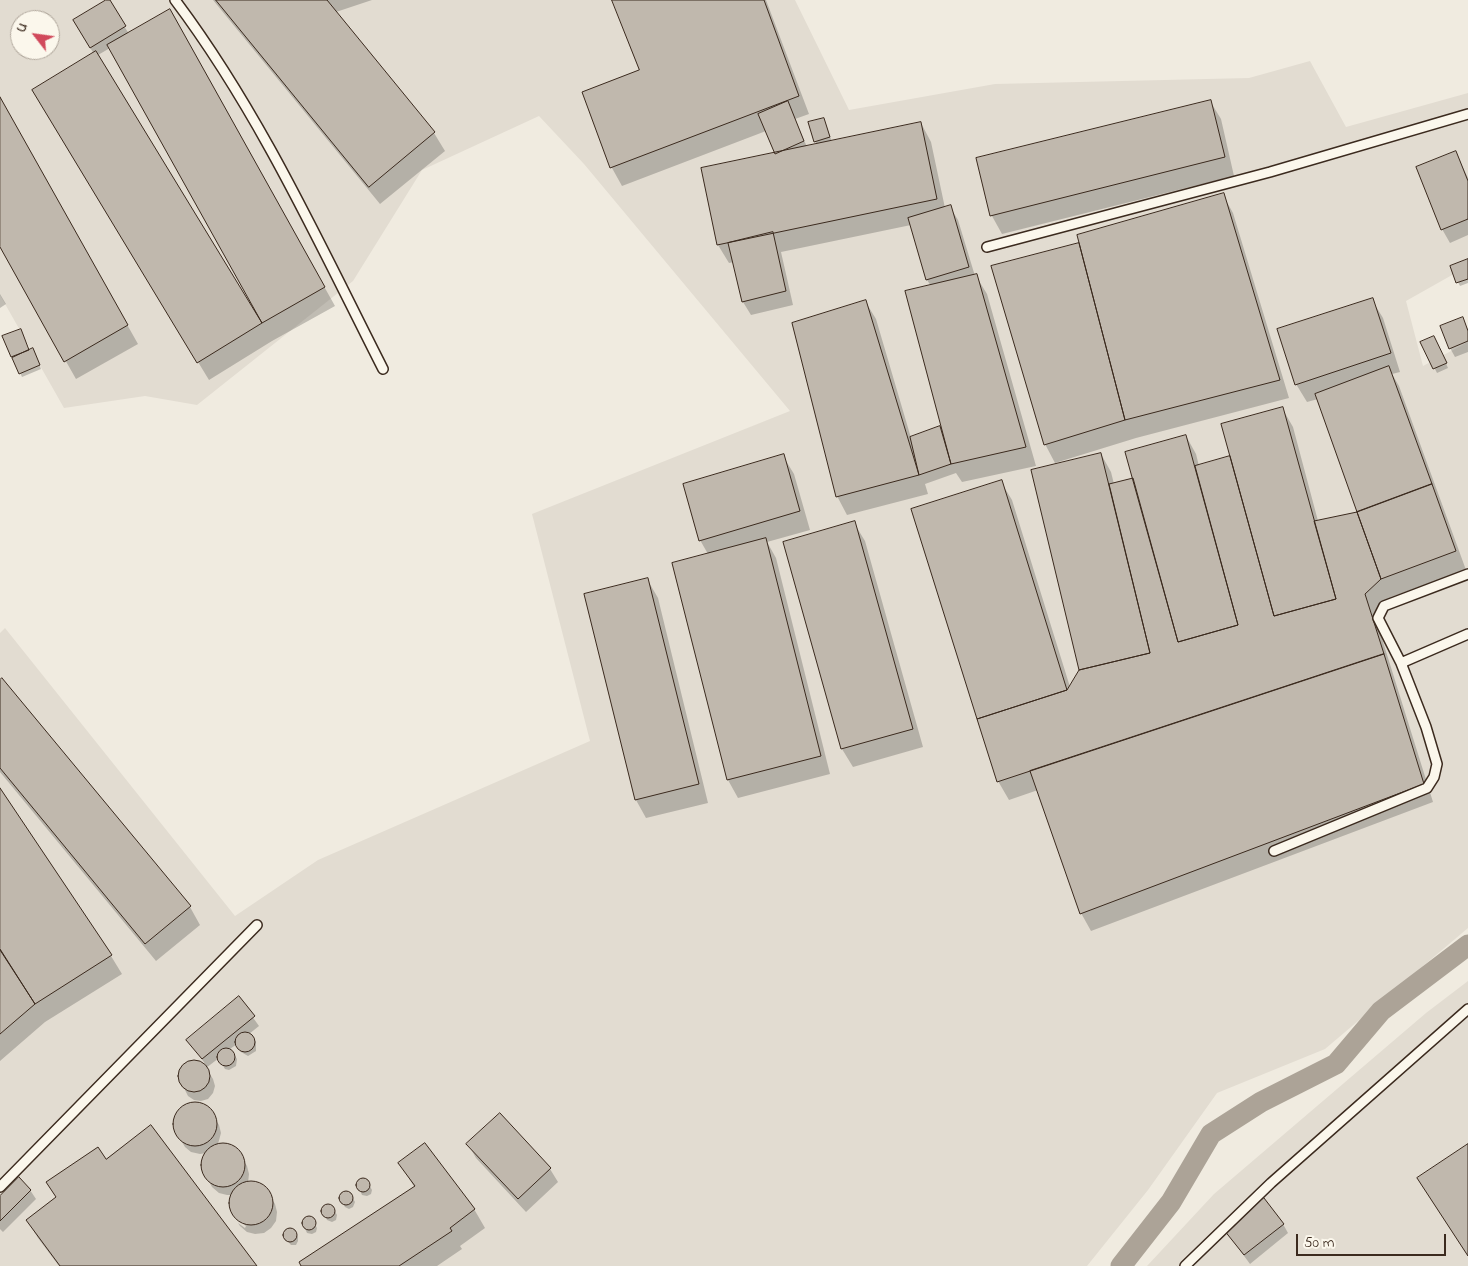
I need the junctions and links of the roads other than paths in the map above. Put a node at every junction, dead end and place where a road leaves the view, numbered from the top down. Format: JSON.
{"nodes":[{"id":1,"x":175,"y":0,"type":"edge"},
{"id":2,"x":1468,"y":114,"type":"edge"},
{"id":3,"x":987,"y":247,"type":"dead end"},
{"id":4,"x":383,"y":369,"type":"dead end"},
{"id":5,"x":1468,"y":574,"type":"edge"},
{"id":6,"x":1468,"y":634,"type":"edge"},
{"id":7,"x":1401,"y":663,"type":"junction"},
{"id":8,"x":1274,"y":851,"type":"dead end"},
{"id":9,"x":257,"y":925,"type":"dead end"},
{"id":10,"x":1468,"y":1009,"type":"edge"},
{"id":11,"x":0,"y":1187,"type":"edge"},
{"id":12,"x":1185,"y":1266,"type":"edge"}],
"edges":[{"from":1,"to":4,"type":"lane"},
{"from":2,"to":3,"type":"lane"},
{"from":5,"to":7,"type":"lane"},
{"from":6,"to":7,"type":"lane"},
{"from":7,"to":8,"type":"lane"},
{"from":9,"to":11,"type":"lane"},
{"from":10,"to":12,"type":"lane"}]}
